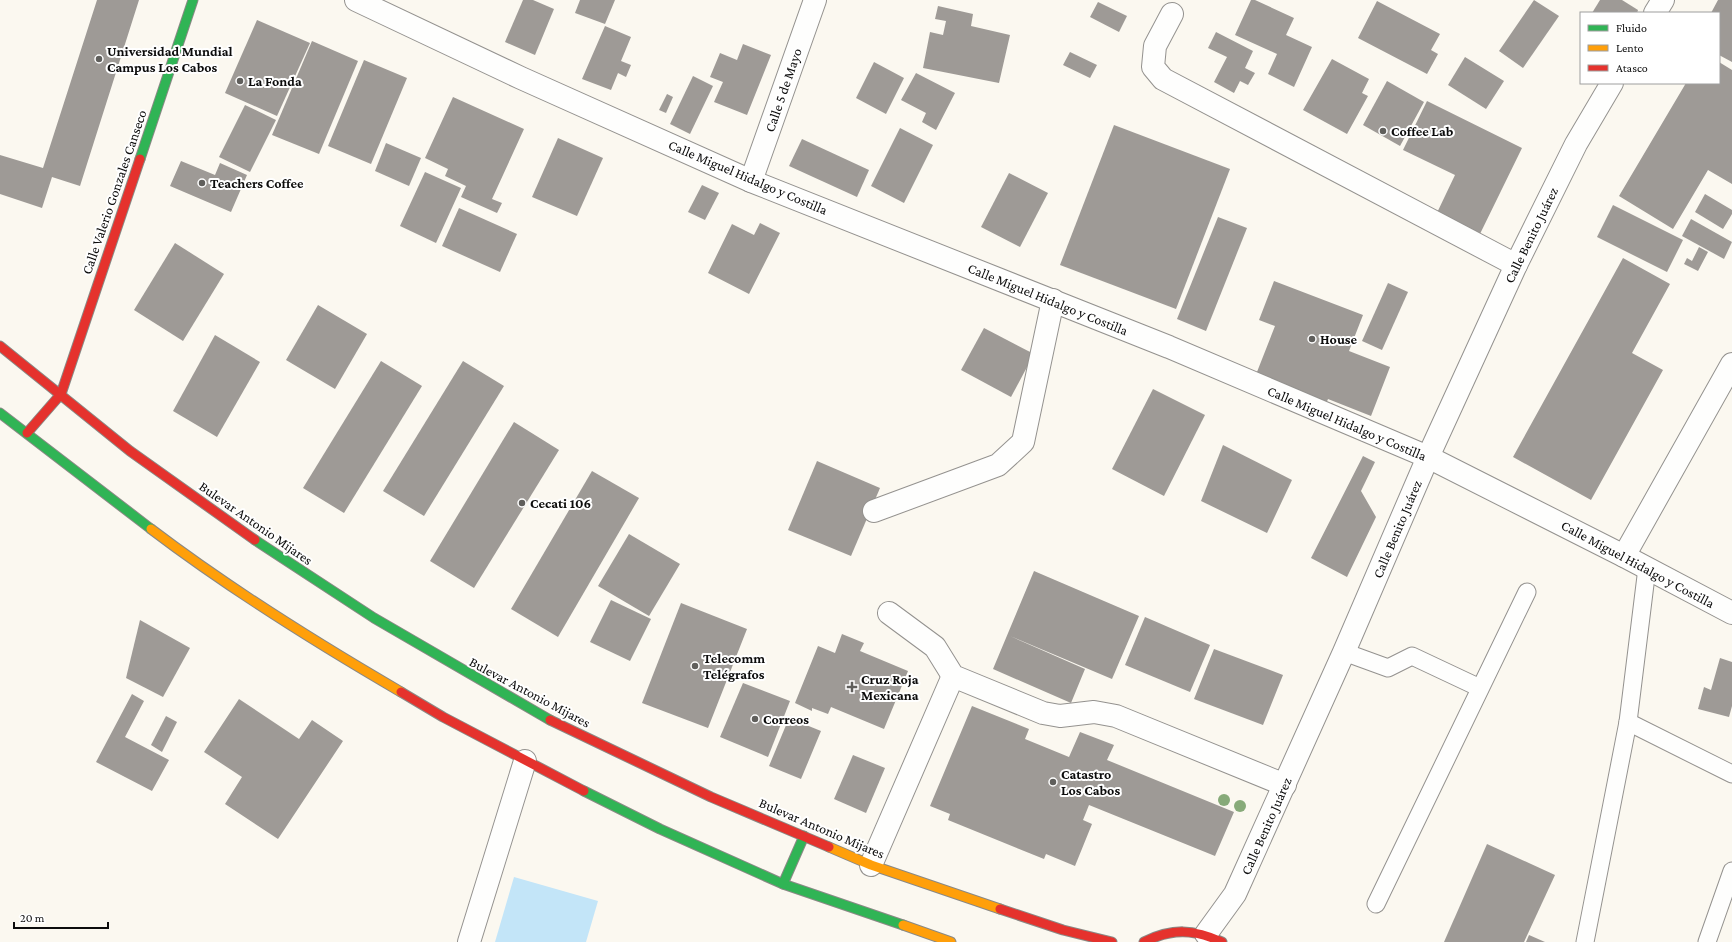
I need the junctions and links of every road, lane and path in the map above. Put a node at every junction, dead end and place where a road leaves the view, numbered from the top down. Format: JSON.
{"nodes":[{"id":1,"x":194,"y":0,"type":"edge"},
{"id":2,"x":356,"y":0,"type":"edge"},
{"id":3,"x":815,"y":0,"type":"edge"},
{"id":4,"x":1663,"y":0,"type":"edge"},
{"id":5,"x":1656,"y":12,"type":"edge"},
{"id":6,"x":1172,"y":14,"type":"dead end"},
{"id":7,"x":1611,"y":84,"type":"edge"},
{"id":8,"x":752,"y":181,"type":"junction"},
{"id":9,"x":1516,"y":265,"type":"junction"},
{"id":10,"x":1053,"y":300,"type":"junction"},
{"id":11,"x":0,"y":346,"type":"edge"},
{"id":12,"x":1732,"y":364,"type":"edge"},
{"id":13,"x":62,"y":394,"type":"junction"},
{"id":14,"x":0,"y":413,"type":"edge"},
{"id":15,"x":27,"y":433,"type":"junction"},
{"id":16,"x":1428,"y":457,"type":"junction"},
{"id":17,"x":874,"y":511,"type":"dead end"},
{"id":18,"x":1624,"y":556,"type":"junction"},
{"id":19,"x":1647,"y":568,"type":"junction"},
{"id":20,"x":1527,"y":592,"type":"dead end"},
{"id":21,"x":890,"y":613,"type":"dead end"},
{"id":22,"x":1732,"y":613,"type":"edge"},
{"id":23,"x":1344,"y":652,"type":"junction"},
{"id":24,"x":953,"y":676,"type":"junction"},
{"id":25,"x":1480,"y":688,"type":"junction"},
{"id":26,"x":1628,"y":722,"type":"junction"},
{"id":27,"x":525,"y":761,"type":"junction"},
{"id":28,"x":1732,"y":774,"type":"edge"},
{"id":29,"x":1285,"y":785,"type":"junction"},
{"id":30,"x":804,"y":836,"type":"junction"},
{"id":31,"x":871,"y":865,"type":"junction"},
{"id":32,"x":1732,"y":871,"type":"edge"},
{"id":33,"x":783,"y":884,"type":"junction"},
{"id":34,"x":1376,"y":904,"type":"dead end"},
{"id":35,"x":1214,"y":938,"type":"edge"},
{"id":36,"x":469,"y":942,"type":"edge"},
{"id":37,"x":951,"y":942,"type":"edge"},
{"id":38,"x":1112,"y":942,"type":"edge"},
{"id":39,"x":1144,"y":942,"type":"edge"},
{"id":40,"x":1585,"y":942,"type":"edge"},
{"id":41,"x":1707,"y":942,"type":"edge"}],
"edges":[{"from":1,"to":13,"type":"main road","name":"Calle Valerio Gonzales Canseco"},
{"from":2,"to":8,"type":"street","name":"Calle Miguel Hidalgo y Costilla"},
{"from":3,"to":8,"type":"street","name":"Calle 5 de Mayo"},
{"from":4,"to":5,"type":"street"},
{"from":6,"to":9,"type":"street"},
{"from":7,"to":9,"type":"street","name":"Calle Benito Juárez"},
{"from":8,"to":10,"type":"street","name":"Calle Miguel Hidalgo y Costilla"},
{"from":9,"to":16,"type":"street","name":"Calle Benito Juárez"},
{"from":10,"to":16,"type":"street","name":"Calle Miguel Hidalgo y Costilla"},
{"from":10,"to":17,"type":"street"},
{"from":11,"to":13,"type":"main road","name":"Bulevar Antonio Mijares"},
{"from":12,"to":18,"type":"street"},
{"from":13,"to":15,"type":"main road"},
{"from":13,"to":30,"type":"main road","name":"Bulevar Antonio Mijares"},
{"from":14,"to":15,"type":"main road"},
{"from":15,"to":27,"type":"main road"},
{"from":16,"to":18,"type":"street","name":"Calle Miguel Hidalgo y Costilla"},
{"from":16,"to":23,"type":"street","name":"Calle Benito Juárez"},
{"from":18,"to":19,"type":"street","name":"Calle Miguel Hidalgo y Costilla"},
{"from":19,"to":22,"type":"street","name":"Calle Miguel Hidalgo y Costilla"},
{"from":19,"to":26,"type":"lane"},
{"from":20,"to":25,"type":"lane"},
{"from":21,"to":24,"type":"street"},
{"from":23,"to":25,"type":"lane"},
{"from":23,"to":29,"type":"street","name":"Calle Benito Juárez"},
{"from":24,"to":29,"type":"street"},
{"from":24,"to":31,"type":"street"},
{"from":25,"to":34,"type":"lane"},
{"from":26,"to":28,"type":"lane"},
{"from":26,"to":40,"type":"lane"},
{"from":27,"to":33,"type":"main road"},
{"from":27,"to":36,"type":"street"},
{"from":29,"to":35,"type":"street","name":"Calle Benito Juárez"},
{"from":30,"to":31,"type":"main road","name":"Bulevar Antonio Mijares"},
{"from":30,"to":33,"type":"main road"},
{"from":31,"to":38,"type":"main road","name":"Bulevar Antonio Mijares"},
{"from":32,"to":41,"type":"lane"},
{"from":33,"to":37,"type":"main road"},
{"from":35,"to":39,"type":"main road"}]}
